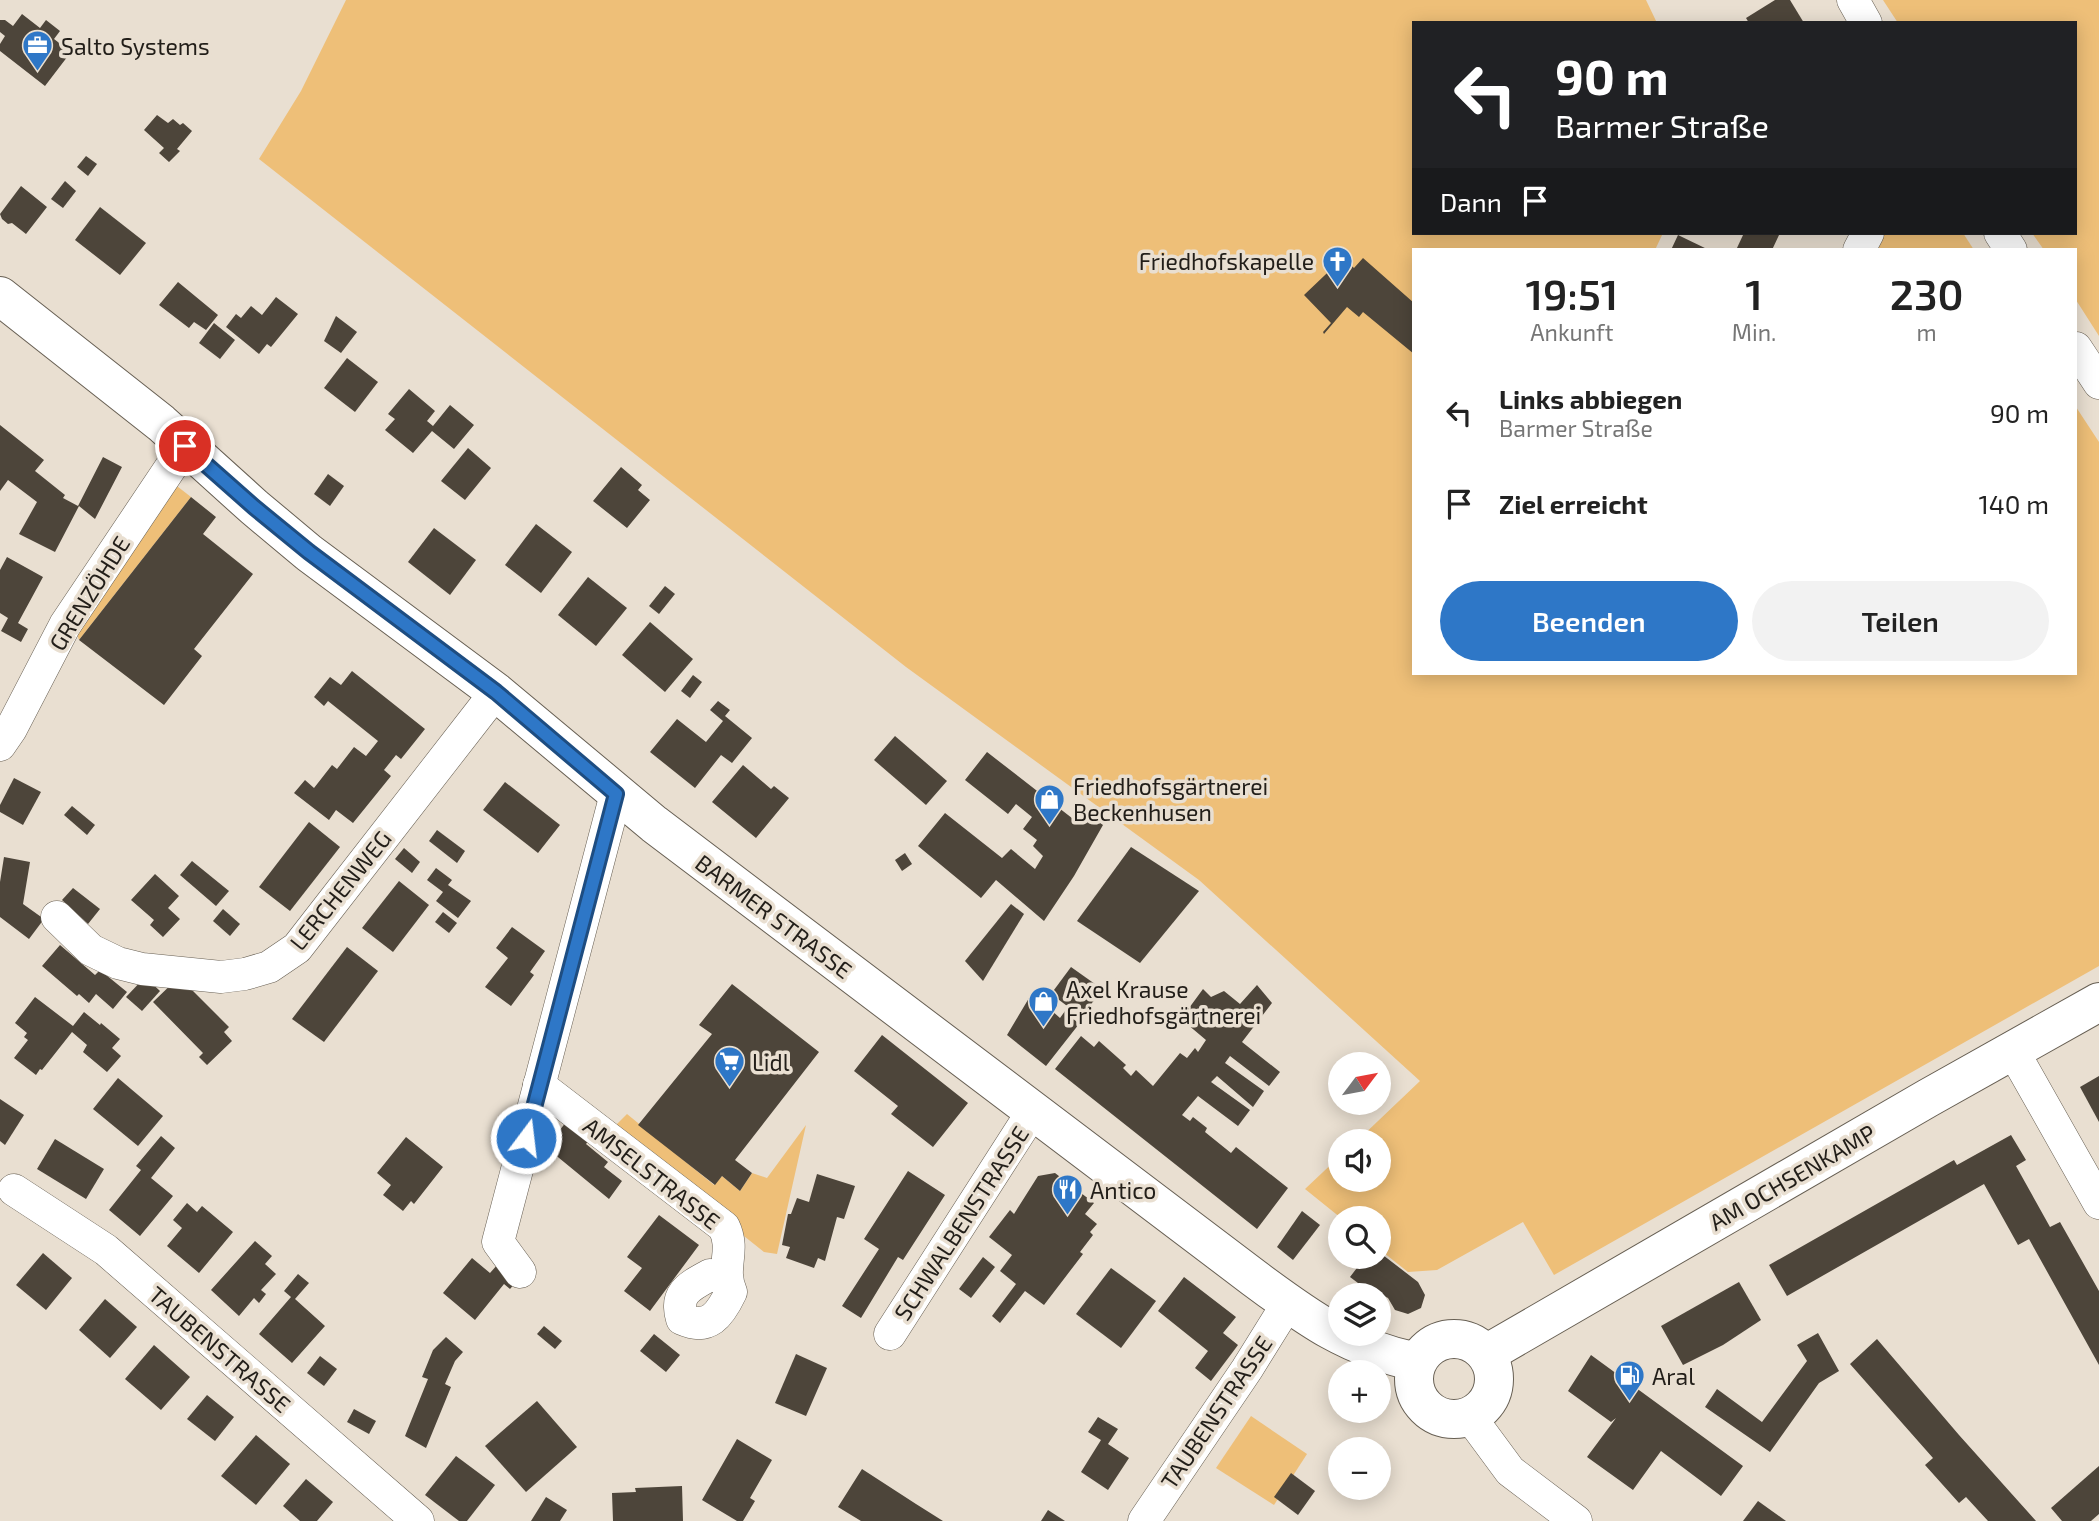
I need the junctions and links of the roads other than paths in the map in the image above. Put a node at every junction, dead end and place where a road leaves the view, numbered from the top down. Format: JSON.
{"nodes":[{"id":1,"x":1853,"y":0,"type":"edge"},
{"id":2,"x":1865,"y":21,"type":"edge"},
{"id":3,"x":0,"y":296,"type":"edge"},
{"id":4,"x":2077,"y":350,"type":"edge"},
{"id":5,"x":2099,"y":383,"type":"edge"},
{"id":6,"x":173,"y":434,"type":"junction"},
{"id":7,"x":496,"y":692,"type":"junction"},
{"id":8,"x":0,"y":745,"type":"edge"},
{"id":9,"x":616,"y":794,"type":"junction"},
{"id":10,"x":57,"y":917,"type":"dead end"},
{"id":11,"x":2099,"y":1002,"type":"edge"},
{"id":12,"x":2013,"y":1051,"type":"junction"},
{"id":13,"x":539,"y":1085,"type":"junction"},
{"id":14,"x":1033,"y":1111,"type":"junction"},
{"id":15,"x":14,"y":1190,"type":"dead end"},
{"id":16,"x":2099,"y":1203,"type":"edge"},
{"id":17,"x":520,"y":1272,"type":"dead end"},
{"id":18,"x":725,"y":1278,"type":"dead end"},
{"id":19,"x":1287,"y":1303,"type":"junction"},
{"id":20,"x":890,"y":1334,"type":"dead end"},
{"id":21,"x":1486,"y":1354,"type":"junction"},
{"id":22,"x":1417,"y":1362,"type":"junction"},
{"id":23,"x":1472,"y":1415,"type":"junction"},
{"id":24,"x":418,"y":1521,"type":"edge"},
{"id":25,"x":1143,"y":1521,"type":"edge"},
{"id":26,"x":1576,"y":1521,"type":"edge"}],
"edges":[{"from":1,"to":2,"type":"street"},
{"from":3,"to":6,"type":"main road","name":"BARMER STRASSE"},
{"from":4,"to":5,"type":"street"},
{"from":6,"to":7,"type":"main road","name":"BARMER STRASSE"},
{"from":6,"to":8,"type":"street","name":"GRENZÖHDE"},
{"from":7,"to":9,"type":"main road","name":"BARMER STRASSE"},
{"from":7,"to":10,"type":"street","name":"LERCHENWEG"},
{"from":9,"to":13,"type":"street"},
{"from":9,"to":14,"type":"main road","name":"BARMER STRASSE"},
{"from":11,"to":12,"type":"main road","name":"AM OCHSENKAMP"},
{"from":12,"to":16,"type":"street"},
{"from":12,"to":21,"type":"main road","name":"AM OCHSENKAMP"},
{"from":13,"to":17,"type":"street"},
{"from":13,"to":18,"type":"street","name":"AMSELSTRASSE"},
{"from":14,"to":19,"type":"main road","name":"BARMER STRASSE"},
{"from":14,"to":20,"type":"street","name":"SCHWALBENSTRASSE"},
{"from":15,"to":24,"type":"street","name":"TAUBENSTRASSE"},
{"from":19,"to":22,"type":"main road","name":"BARMER STRASSE"},
{"from":19,"to":25,"type":"street","name":"TAUBENSTRASSE"},
{"from":21,"to":22,"type":"main road"},
{"from":21,"to":23,"type":"main road"},
{"from":22,"to":23,"type":"main road"},
{"from":23,"to":26,"type":"street"}]}
